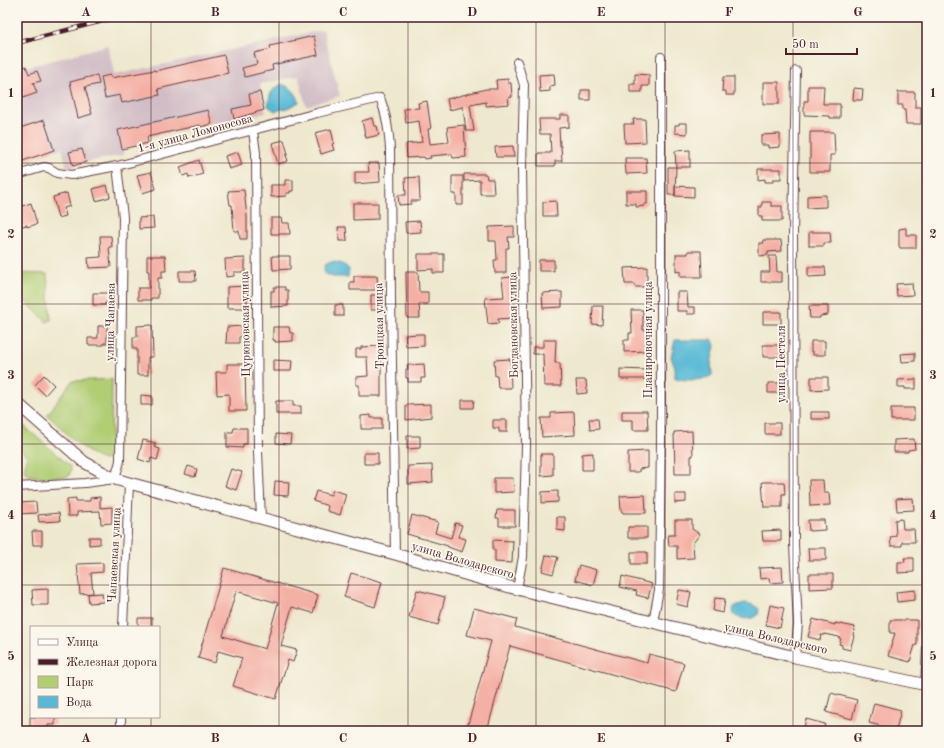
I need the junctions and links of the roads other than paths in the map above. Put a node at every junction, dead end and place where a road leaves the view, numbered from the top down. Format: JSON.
{"nodes":[{"id":1,"x":661,"y":57,"type":"dead end"},
{"id":2,"x":517,"y":62,"type":"dead end"},
{"id":3,"x":796,"y":71,"type":"dead end"},
{"id":4,"x":380,"y":98,"type":"joint"},
{"id":5,"x":253,"y":131,"type":"junction"},
{"id":6,"x":117,"y":166,"type":"junction"},
{"id":7,"x":17,"y":175,"type":"edge"},
{"id":8,"x":17,"y":402,"type":"edge"},
{"id":9,"x":115,"y":478,"type":"junction"},
{"id":10,"x":129,"y":483,"type":"junction"},
{"id":11,"x":17,"y":487,"type":"edge"},
{"id":12,"x":261,"y":518,"type":"junction"},
{"id":13,"x":395,"y":554,"type":"junction"},
{"id":14,"x":517,"y":589,"type":"junction"},
{"id":15,"x":653,"y":622,"type":"junction"},
{"id":16,"x":123,"y":626,"type":"edge"},
{"id":17,"x":927,"y":648,"type":"edge"},
{"id":18,"x":794,"y":656,"type":"junction"},
{"id":19,"x":926,"y":685,"type":"edge"},
{"id":20,"x":121,"y":718,"type":"edge"},
{"id":21,"x":121,"y":731,"type":"edge"}],
"edges":[{"from":1,"to":15,"type":"street","name":"Планировочная улица"},
{"from":2,"to":14,"type":"street","name":"Богдановская улица"},
{"from":3,"to":18,"type":"street","name":"улица Пестеля"},
{"from":4,"to":5,"type":"street","name":"1-я улица Ломоносова"},
{"from":4,"to":13,"type":"street","name":"Троицкая улица"},
{"from":5,"to":6,"type":"street","name":"1-я улица Ломоносова"},
{"from":5,"to":12,"type":"street","name":"Цурюповская улица"},
{"from":6,"to":7,"type":"street","name":"1-я улица Ломоносова"},
{"from":6,"to":9,"type":"street","name":"улица Чапаева"},
{"from":8,"to":9,"type":"main road","name":"улица Володарского"},
{"from":9,"to":10,"type":"main road","name":"улица Володарского"},
{"from":9,"to":11,"type":"street"},
{"from":10,"to":12,"type":"main road","name":"улица Володарского"},
{"from":10,"to":16,"type":"street","name":"Чапаевская улица"},
{"from":12,"to":13,"type":"main road","name":"улица Володарского"},
{"from":13,"to":14,"type":"main road","name":"улица Володарского"},
{"from":14,"to":15,"type":"main road","name":"улица Володарского"},
{"from":15,"to":18,"type":"main road","name":"улица Володарского"},
{"from":17,"to":19,"type":"street"},
{"from":18,"to":19,"type":"main road","name":"улица Володарского"},
{"from":20,"to":21,"type":"street"}]}
